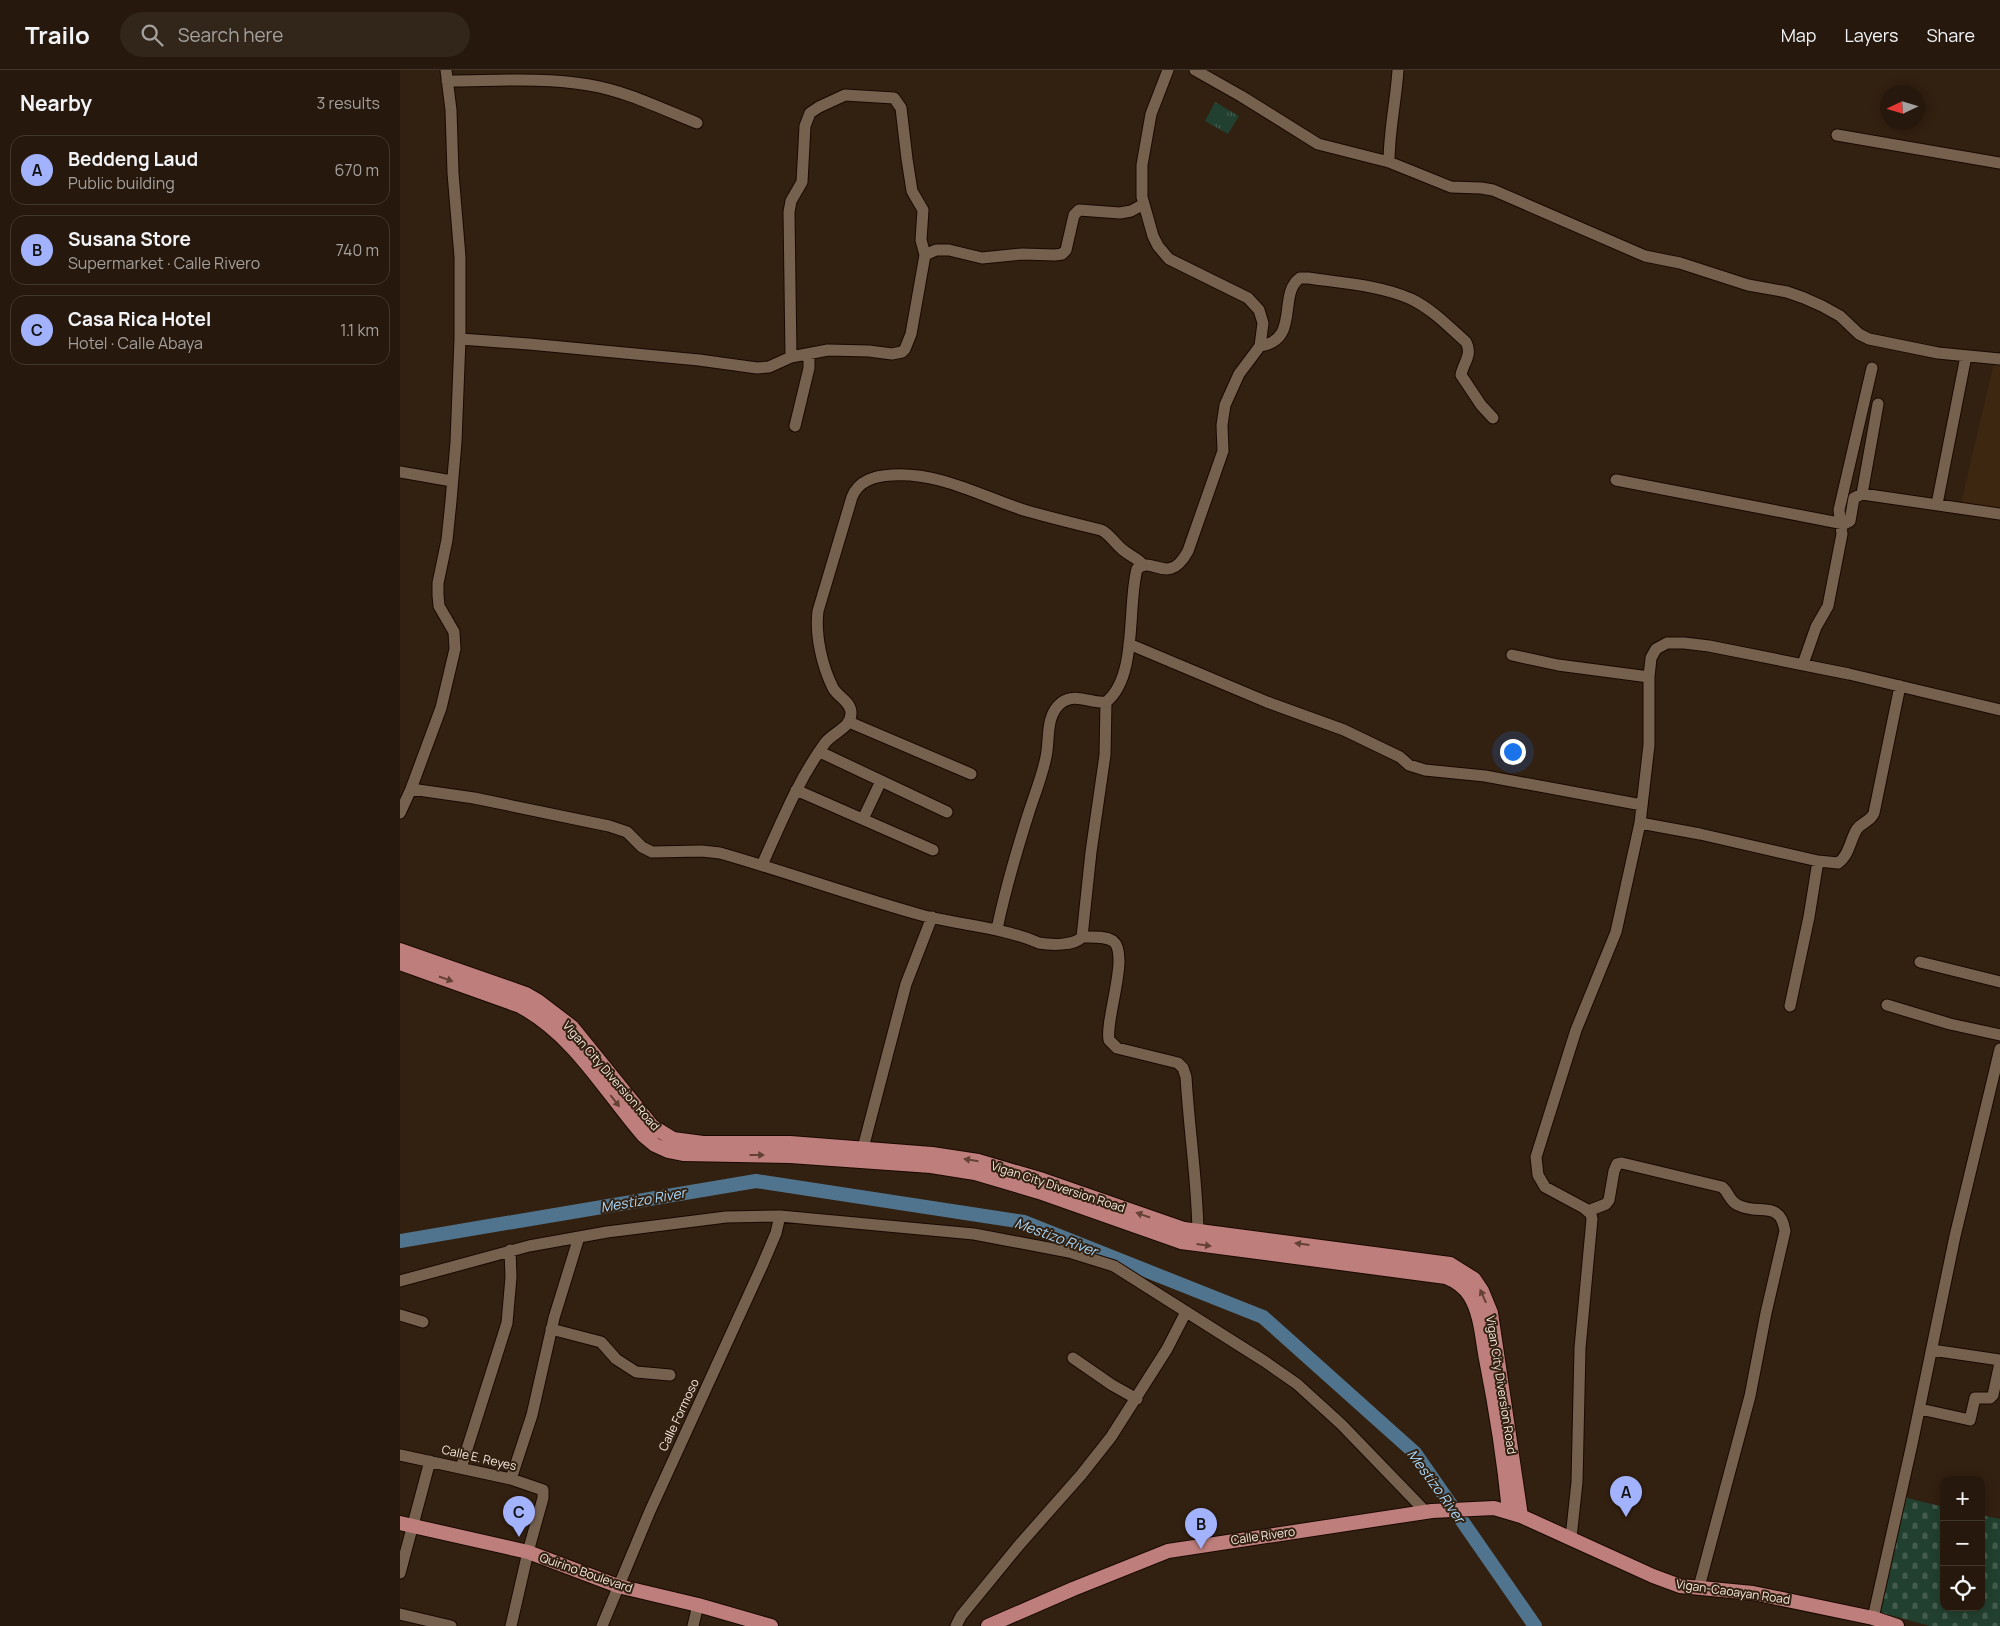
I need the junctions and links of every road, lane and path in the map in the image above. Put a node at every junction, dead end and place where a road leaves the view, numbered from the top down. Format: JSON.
{"nodes":[{"id":1,"x":1168,"y":70,"type":"edge"},
{"id":2,"x":1195,"y":70,"type":"edge"},
{"id":3,"x":1398,"y":70,"type":"edge"},
{"id":4,"x":447,"y":76,"type":"edge"},
{"id":5,"x":697,"y":123,"type":"dead end"},
{"id":6,"x":1837,"y":135,"type":"dead end"},
{"id":7,"x":1389,"y":162,"type":"junction"},
{"id":8,"x":2000,"y":163,"type":"edge"},
{"id":9,"x":1144,"y":204,"type":"junction"},
{"id":10,"x":925,"y":254,"type":"junction"},
{"id":11,"x":460,"y":339,"type":"junction"},
{"id":12,"x":1260,"y":346,"type":"junction"},
{"id":13,"x":809,"y":354,"type":"junction"},
{"id":14,"x":1966,"y":356,"type":"junction"},
{"id":15,"x":791,"y":357,"type":"junction"},
{"id":16,"x":2000,"y":358,"type":"edge"},
{"id":17,"x":1872,"y":368,"type":"dead end"},
{"id":18,"x":1878,"y":404,"type":"dead end"},
{"id":19,"x":1493,"y":418,"type":"dead end"},
{"id":20,"x":795,"y":426,"type":"dead end"},
{"id":21,"x":400,"y":472,"type":"edge"},
{"id":22,"x":1616,"y":480,"type":"dead end"},
{"id":23,"x":452,"y":481,"type":"junction"},
{"id":24,"x":1862,"y":494,"type":"junction"},
{"id":25,"x":1938,"y":504,"type":"junction"},
{"id":26,"x":2000,"y":514,"type":"edge"},
{"id":27,"x":1840,"y":523,"type":"junction"},
{"id":28,"x":1143,"y":566,"type":"junction"},
{"id":29,"x":1128,"y":644,"type":"junction"},
{"id":30,"x":1512,"y":655,"type":"dead end"},
{"id":31,"x":1802,"y":664,"type":"junction"},
{"id":32,"x":1649,"y":677,"type":"junction"},
{"id":33,"x":1900,"y":686,"type":"junction"},
{"id":34,"x":1106,"y":702,"type":"junction"},
{"id":35,"x":2000,"y":710,"type":"edge"},
{"id":36,"x":850,"y":722,"type":"junction"},
{"id":37,"x":820,"y":752,"type":"junction"},
{"id":38,"x":971,"y":774,"type":"dead end"},
{"id":39,"x":881,"y":781,"type":"junction"},
{"id":40,"x":411,"y":789,"type":"junction"},
{"id":41,"x":796,"y":790,"type":"junction"},
{"id":42,"x":1642,"y":805,"type":"junction"},
{"id":43,"x":947,"y":812,"type":"dead end"},
{"id":44,"x":400,"y":813,"type":"edge"},
{"id":45,"x":863,"y":819,"type":"junction"},
{"id":46,"x":1640,"y":823,"type":"junction"},
{"id":47,"x":933,"y":850,"type":"dead end"},
{"id":48,"x":1818,"y":861,"type":"junction"},
{"id":49,"x":762,"y":865,"type":"junction"},
{"id":50,"x":932,"y":917,"type":"junction"},
{"id":51,"x":997,"y":929,"type":"junction"},
{"id":52,"x":1082,"y":937,"type":"junction"},
{"id":53,"x":400,"y":950,"type":"edge"},
{"id":54,"x":1920,"y":962,"type":"dead end"},
{"id":55,"x":400,"y":963,"type":"edge"},
{"id":56,"x":2000,"y":982,"type":"edge"},
{"id":57,"x":1887,"y":1005,"type":"dead end"},
{"id":58,"x":1790,"y":1006,"type":"dead end"},
{"id":59,"x":2000,"y":1035,"type":"edge"},
{"id":60,"x":2000,"y":1049,"type":"edge"},
{"id":61,"x":1997,"y":1073,"type":"edge"},
{"id":62,"x":853,"y":1152,"type":"junction"},
{"id":63,"x":1588,"y":1211,"type":"junction"},
{"id":64,"x":780,"y":1216,"type":"junction"},
{"id":65,"x":1198,"y":1231,"type":"junction"},
{"id":66,"x":580,"y":1237,"type":"junction"},
{"id":67,"x":510,"y":1250,"type":"junction"},
{"id":68,"x":1335,"y":1255,"type":"junction"},
{"id":69,"x":400,"y":1281,"type":"edge"},
{"id":70,"x":1186,"y":1312,"type":"junction"},
{"id":71,"x":400,"y":1315,"type":"edge"},
{"id":72,"x":423,"y":1322,"type":"dead end"},
{"id":73,"x":551,"y":1329,"type":"junction"},
{"id":74,"x":1932,"y":1350,"type":"junction"},
{"id":75,"x":1073,"y":1358,"type":"dead end"},
{"id":76,"x":2000,"y":1361,"type":"edge"},
{"id":77,"x":670,"y":1375,"type":"dead end"},
{"id":78,"x":1137,"y":1399,"type":"junction"},
{"id":79,"x":1920,"y":1409,"type":"junction"},
{"id":80,"x":400,"y":1455,"type":"edge"},
{"id":81,"x":430,"y":1461,"type":"junction"},
{"id":82,"x":460,"y":1468,"type":"junction"},
{"id":83,"x":511,"y":1479,"type":"junction"},
{"id":84,"x":1512,"y":1485,"type":"junction"},
{"id":85,"x":1492,"y":1508,"type":"junction"},
{"id":86,"x":1429,"y":1512,"type":"junction"},
{"id":87,"x":1520,"y":1516,"type":"junction"},
{"id":88,"x":406,"y":1524,"type":"edge"},
{"id":89,"x":1571,"y":1538,"type":"junction"},
{"id":90,"x":528,"y":1552,"type":"junction"},
{"id":91,"x":400,"y":1573,"type":"edge"},
{"id":92,"x":618,"y":1586,"type":"junction"},
{"id":93,"x":1699,"y":1587,"type":"junction"},
{"id":94,"x":698,"y":1606,"type":"junction"},
{"id":95,"x":400,"y":1614,"type":"edge"},
{"id":96,"x":1878,"y":1621,"type":"edge"},
{"id":97,"x":452,"y":1626,"type":"edge"},
{"id":98,"x":511,"y":1626,"type":"edge"},
{"id":99,"x":602,"y":1626,"type":"edge"},
{"id":100,"x":693,"y":1626,"type":"edge"},
{"id":101,"x":771,"y":1626,"type":"edge"},
{"id":102,"x":956,"y":1626,"type":"edge"},
{"id":103,"x":988,"y":1626,"type":"edge"},
{"id":104,"x":1897,"y":1626,"type":"edge"}],
"edges":[{"from":1,"to":9,"type":"street"},
{"from":2,"to":7,"type":"street"},
{"from":3,"to":7,"type":"street"},
{"from":4,"to":5,"type":"street"},
{"from":4,"to":11,"type":"street"},
{"from":6,"to":8,"type":"street"},
{"from":7,"to":14,"type":"street"},
{"from":9,"to":10,"type":"street"},
{"from":9,"to":12,"type":"street"},
{"from":10,"to":13,"type":"street"},
{"from":10,"to":15,"type":"street"},
{"from":11,"to":15,"type":"street"},
{"from":11,"to":23,"type":"street"},
{"from":12,"to":19,"type":"street"},
{"from":12,"to":28,"type":"street"},
{"from":13,"to":15,"type":"street"},
{"from":13,"to":20,"type":"street"},
{"from":14,"to":16,"type":"street"},
{"from":14,"to":25,"type":"street"},
{"from":17,"to":27,"type":"street"},
{"from":18,"to":24,"type":"street"},
{"from":21,"to":23,"type":"street"},
{"from":22,"to":27,"type":"street"},
{"from":23,"to":40,"type":"street"},
{"from":24,"to":25,"type":"street"},
{"from":24,"to":27,"type":"street"},
{"from":25,"to":26,"type":"street"},
{"from":27,"to":31,"type":"street"},
{"from":28,"to":29,"type":"street"},
{"from":28,"to":36,"type":"street"},
{"from":29,"to":34,"type":"street"},
{"from":29,"to":42,"type":"street"},
{"from":30,"to":32,"type":"street"},
{"from":31,"to":32,"type":"street"},
{"from":31,"to":33,"type":"street"},
{"from":32,"to":42,"type":"street"},
{"from":33,"to":35,"type":"street"},
{"from":33,"to":48,"type":"street"},
{"from":34,"to":51,"type":"street"},
{"from":34,"to":52,"type":"street"},
{"from":36,"to":37,"type":"street"},
{"from":36,"to":38,"type":"street"},
{"from":37,"to":39,"type":"street"},
{"from":37,"to":41,"type":"street"},
{"from":39,"to":43,"type":"street"},
{"from":39,"to":45,"type":"street"},
{"from":40,"to":44,"type":"street"},
{"from":40,"to":49,"type":"street"},
{"from":41,"to":45,"type":"street"},
{"from":41,"to":49,"type":"street"},
{"from":42,"to":46,"type":"street"},
{"from":45,"to":47,"type":"street"},
{"from":46,"to":48,"type":"street"},
{"from":46,"to":63,"type":"street"},
{"from":48,"to":58,"type":"street"},
{"from":49,"to":50,"type":"street"},
{"from":50,"to":51,"type":"street"},
{"from":50,"to":62,"type":"street"},
{"from":51,"to":52,"type":"street"},
{"from":52,"to":65,"type":"street"},
{"from":53,"to":62,"type":"main road","name":"Vigan City Diversion Road"},
{"from":54,"to":56,"type":"street"},
{"from":55,"to":62,"type":"main road","name":"Vigan City Diversion Road","one_way":true},
{"from":57,"to":59,"type":"street"},
{"from":60,"to":61,"type":"street"},
{"from":61,"to":74,"type":"street"},
{"from":65,"to":62,"type":"main road","name":"Vigan City Diversion Road","one_way":true},
{"from":62,"to":68,"type":"main road","name":"Vigan City Diversion Road","one_way":true},
{"from":63,"to":89,"type":"street"},
{"from":63,"to":93,"type":"street"},
{"from":64,"to":66,"type":"street"},
{"from":64,"to":70,"type":"street"},
{"from":64,"to":92,"type":"street","name":"Calle Formoso"},
{"from":68,"to":65,"type":"main road","name":"Vigan City Diversion Road","one_way":true},
{"from":66,"to":67,"type":"street"},
{"from":66,"to":73,"type":"street"},
{"from":67,"to":69,"type":"street"},
{"from":67,"to":82,"type":"street"},
{"from":68,"to":84,"type":"main road","name":"Vigan City Diversion Road"},
{"from":70,"to":78,"type":"street"},
{"from":70,"to":86,"type":"street"},
{"from":71,"to":72,"type":"street"},
{"from":73,"to":77,"type":"street"},
{"from":73,"to":83,"type":"street"},
{"from":74,"to":76,"type":"street"},
{"from":74,"to":79,"type":"street"},
{"from":75,"to":78,"type":"street"},
{"from":76,"to":79,"type":"street"},
{"from":78,"to":102,"type":"street"},
{"from":79,"to":96,"type":"street"},
{"from":80,"to":81,"type":"street","name":"Calle E. Reyes"},
{"from":81,"to":82,"type":"street","name":"Calle E. Reyes"},
{"from":81,"to":88,"type":"street"},
{"from":82,"to":83,"type":"street","name":"Calle E. Reyes"},
{"from":83,"to":90,"type":"street","name":"Calle E. Reyes"},
{"from":84,"to":85,"type":"main road"},
{"from":84,"to":87,"type":"main road","name":"Vigan City Diversion Road"},
{"from":84,"to":87,"type":"main road","name":"Vigan City Diversion Road"},
{"from":85,"to":86,"type":"main road","name":"Calle Rivero"},
{"from":85,"to":87,"type":"main road","name":"Vigan-Caoayan Road"},
{"from":86,"to":103,"type":"main road","name":"Calle Rivero"},
{"from":87,"to":89,"type":"main road","name":"Vigan-Caoayan Road"},
{"from":88,"to":90,"type":"main road","name":"Quirino Boulevard"},
{"from":88,"to":91,"type":"street"},
{"from":89,"to":93,"type":"main road","name":"Vigan-Caoayan Road"},
{"from":90,"to":92,"type":"main road","name":"Quirino Boulevard"},
{"from":90,"to":98,"type":"street"},
{"from":92,"to":94,"type":"main road","name":"Quirino Boulevard"},
{"from":92,"to":99,"type":"street","name":"Calle Formoso"},
{"from":93,"to":96,"type":"main road","name":"Vigan-Caoayan Road"},
{"from":94,"to":100,"type":"street"},
{"from":94,"to":101,"type":"main road","name":"Quirino Boulevard"},
{"from":95,"to":97,"type":"street"},
{"from":96,"to":104,"type":"main road","name":"Vigan-Caoayan Road"}]}
